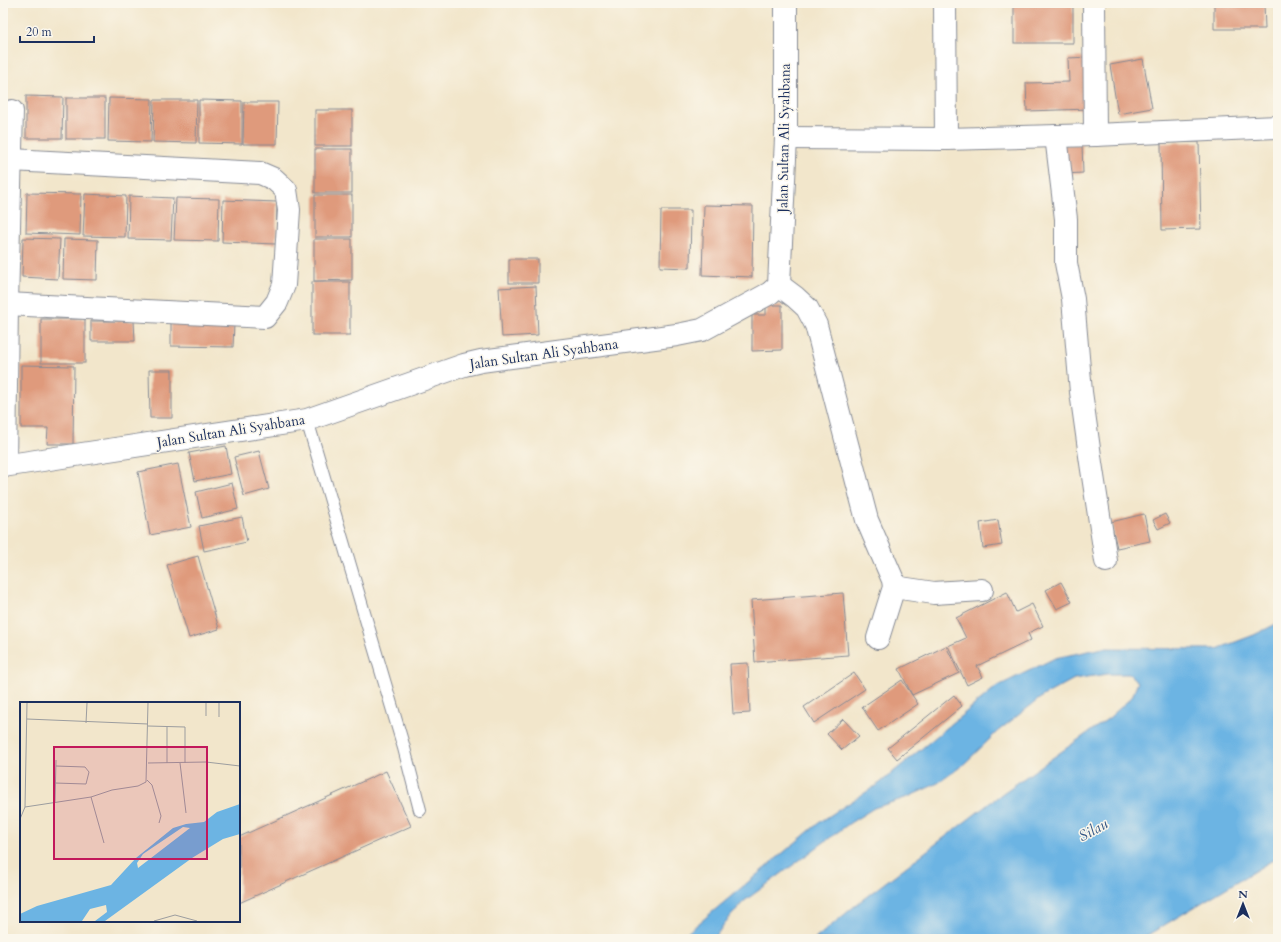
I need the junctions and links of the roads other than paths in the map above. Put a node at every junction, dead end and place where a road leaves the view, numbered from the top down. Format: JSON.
{"nodes":[{"id":1,"x":786,"y":3,"type":"edge"},
{"id":2,"x":945,"y":3,"type":"edge"},
{"id":3,"x":1094,"y":3,"type":"edge"},
{"id":4,"x":12,"y":112,"type":"dead end"},
{"id":5,"x":1278,"y":127,"type":"edge"},
{"id":6,"x":1095,"y":135,"type":"junction"},
{"id":7,"x":1056,"y":136,"type":"junction"},
{"id":8,"x":786,"y":138,"type":"junction"},
{"id":9,"x":946,"y":139,"type":"junction"},
{"id":10,"x":11,"y":160,"type":"junction"},
{"id":11,"x":779,"y":285,"type":"junction"},
{"id":12,"x":7,"y":304,"type":"junction"},
{"id":13,"x":307,"y":420,"type":"junction"},
{"id":14,"x":4,"y":466,"type":"edge"},
{"id":15,"x":1106,"y":561,"type":"dead end"},
{"id":16,"x":894,"y":587,"type":"junction"},
{"id":17,"x":982,"y":590,"type":"dead end"},
{"id":18,"x":878,"y":638,"type":"dead end"},
{"id":19,"x":420,"y":810,"type":"dead end"}],
"edges":[{"from":1,"to":8,"type":"street","name":"Jalan Sultan Ali Syahbana"},
{"from":2,"to":9,"type":"street"},
{"from":3,"to":6,"type":"street"},
{"from":4,"to":10,"type":"street"},
{"from":5,"to":6,"type":"street"},
{"from":6,"to":7,"type":"street"},
{"from":7,"to":9,"type":"street"},
{"from":7,"to":15,"type":"street"},
{"from":8,"to":9,"type":"street"},
{"from":8,"to":11,"type":"street","name":"Jalan Sultan Ali Syahbana"},
{"from":10,"to":12,"type":"street"},
{"from":10,"to":12,"type":"street"},
{"from":11,"to":13,"type":"street","name":"Jalan Sultan Ali Syahbana"},
{"from":11,"to":16,"type":"street"},
{"from":12,"to":14,"type":"street"},
{"from":13,"to":14,"type":"street","name":"Jalan Sultan Ali Syahbana"},
{"from":13,"to":19,"type":"lane"},
{"from":16,"to":17,"type":"street"},
{"from":16,"to":18,"type":"street"}]}
